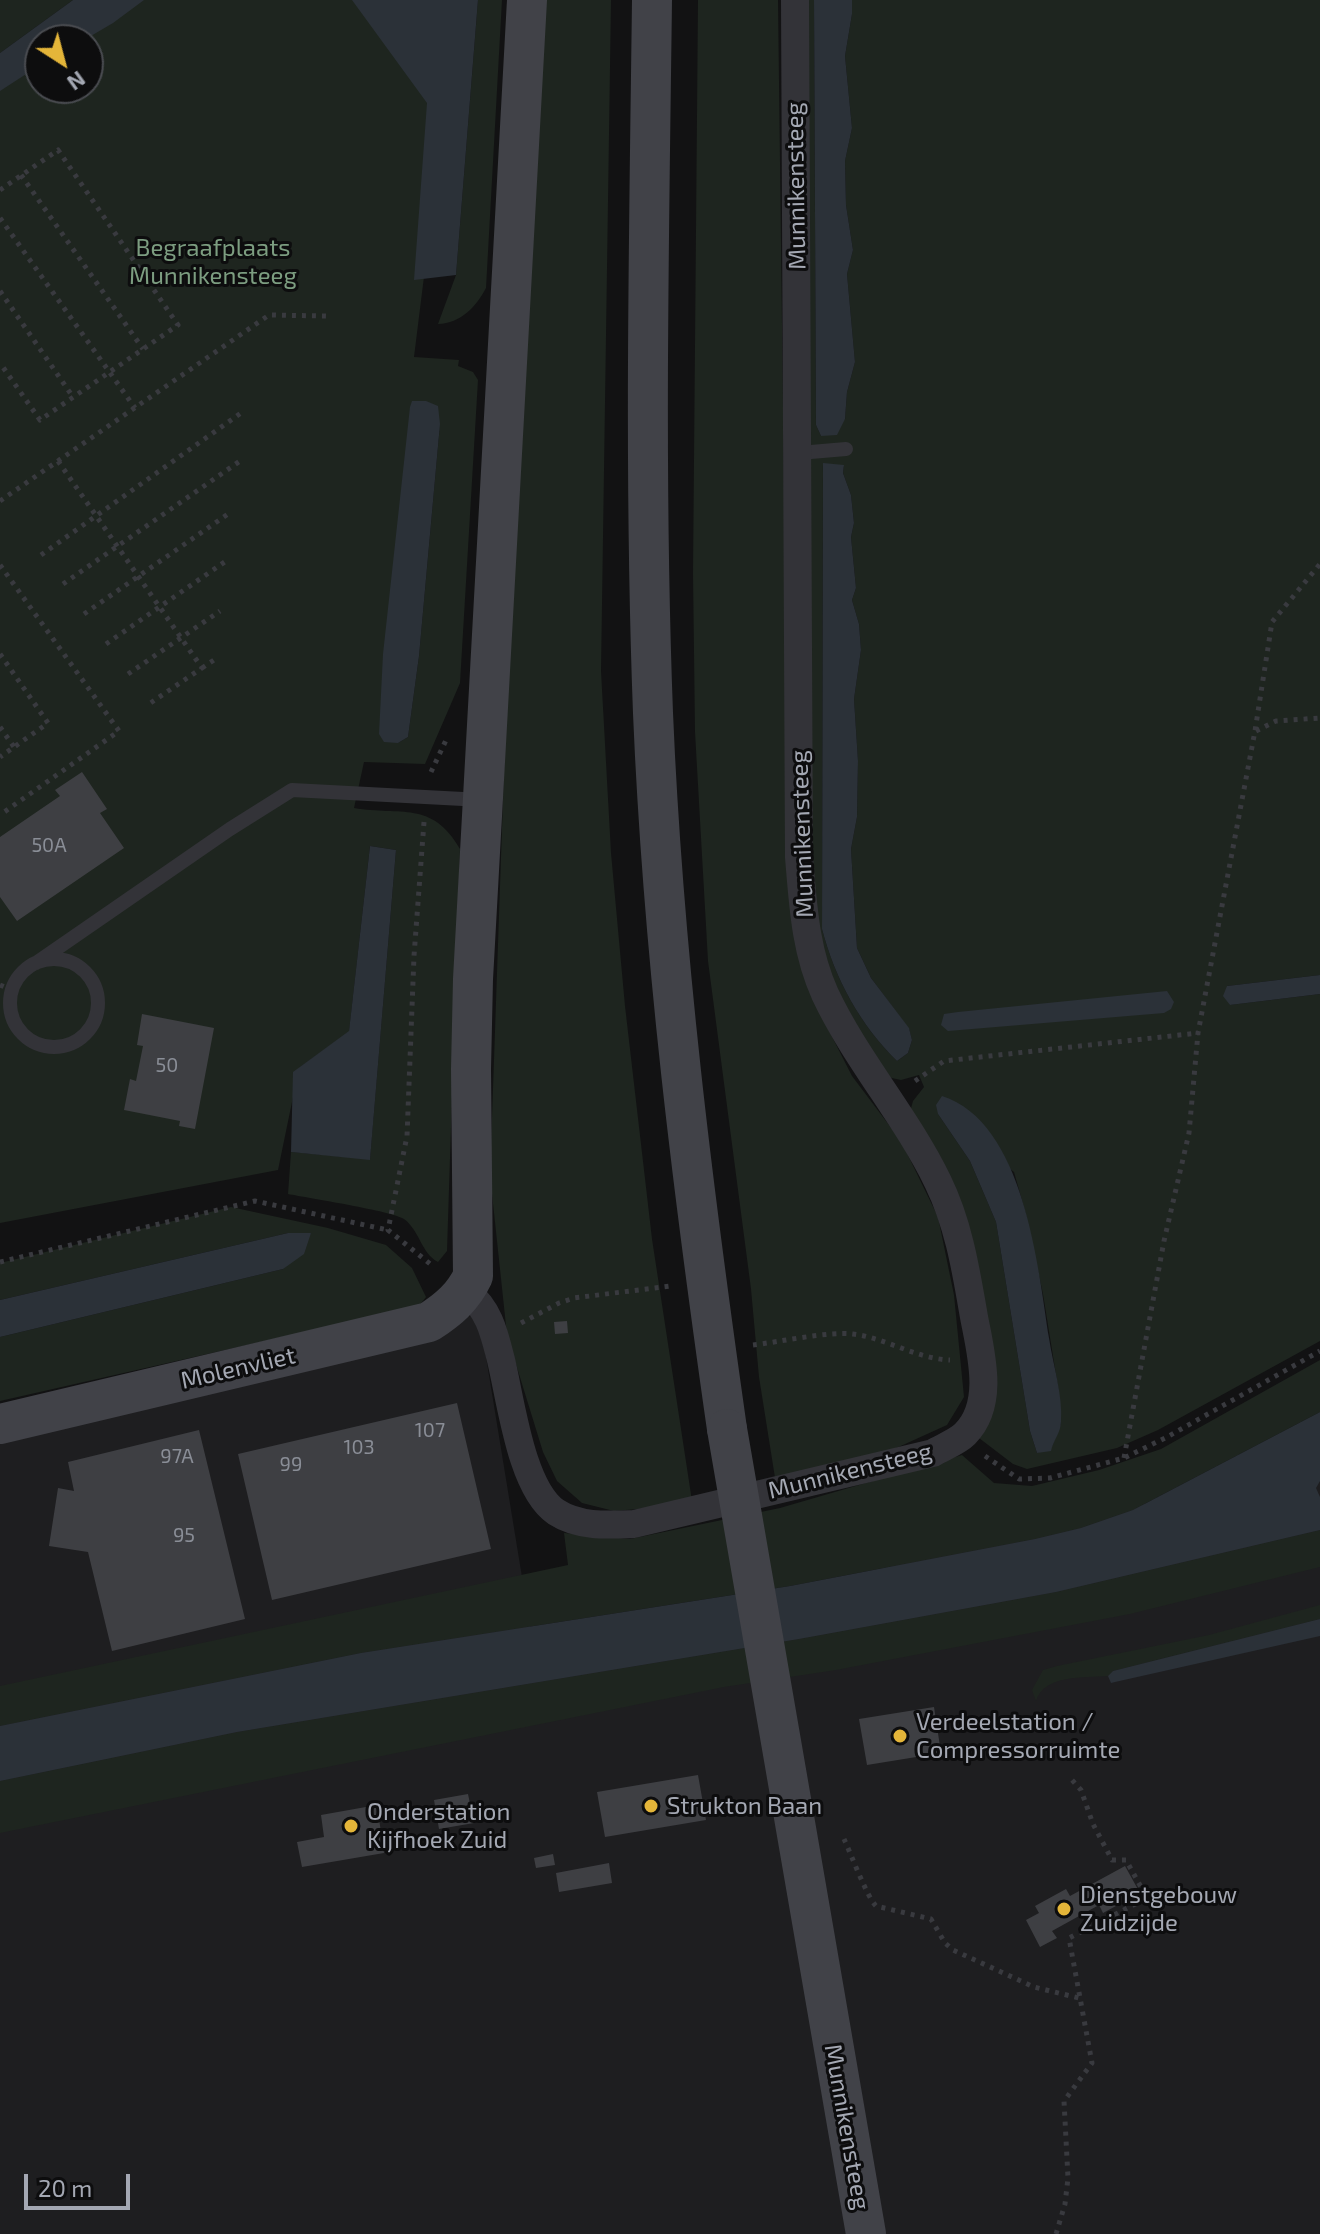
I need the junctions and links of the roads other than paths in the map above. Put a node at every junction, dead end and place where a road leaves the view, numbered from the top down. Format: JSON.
{"nodes":[{"id":1,"x":527,"y":0,"type":"edge"},
{"id":2,"x":652,"y":0,"type":"edge"},
{"id":3,"x":795,"y":0,"type":"edge"},
{"id":4,"x":846,"y":449,"type":"dead end"},
{"id":5,"x":811,"y":452,"type":"junction"},
{"id":6,"x":482,"y":800,"type":"junction"},
{"id":7,"x":36,"y":963,"type":"junction"},
{"id":8,"x":6,"y":988,"type":"edge"},
{"id":9,"x":466,"y":1291,"type":"junction"},
{"id":10,"x":0,"y":1424,"type":"edge"},
{"id":11,"x":866,"y":2234,"type":"edge"}],
"edges":[{"from":1,"to":6,"type":"main road"},
{"from":2,"to":11,"type":"main road","name":"Munnikensteeg","bridge":true},
{"from":3,"to":5,"type":"street","name":"Munnikensteeg"},
{"from":4,"to":5,"type":"lane"},
{"from":5,"to":9,"type":"street","name":"Munnikensteeg"},
{"from":6,"to":7,"type":"lane"},
{"from":6,"to":9,"type":"main road"},
{"from":7,"to":8,"type":"lane"},
{"from":7,"to":8,"type":"lane"},
{"from":9,"to":10,"type":"main road","name":"Molenvliet"}]}
